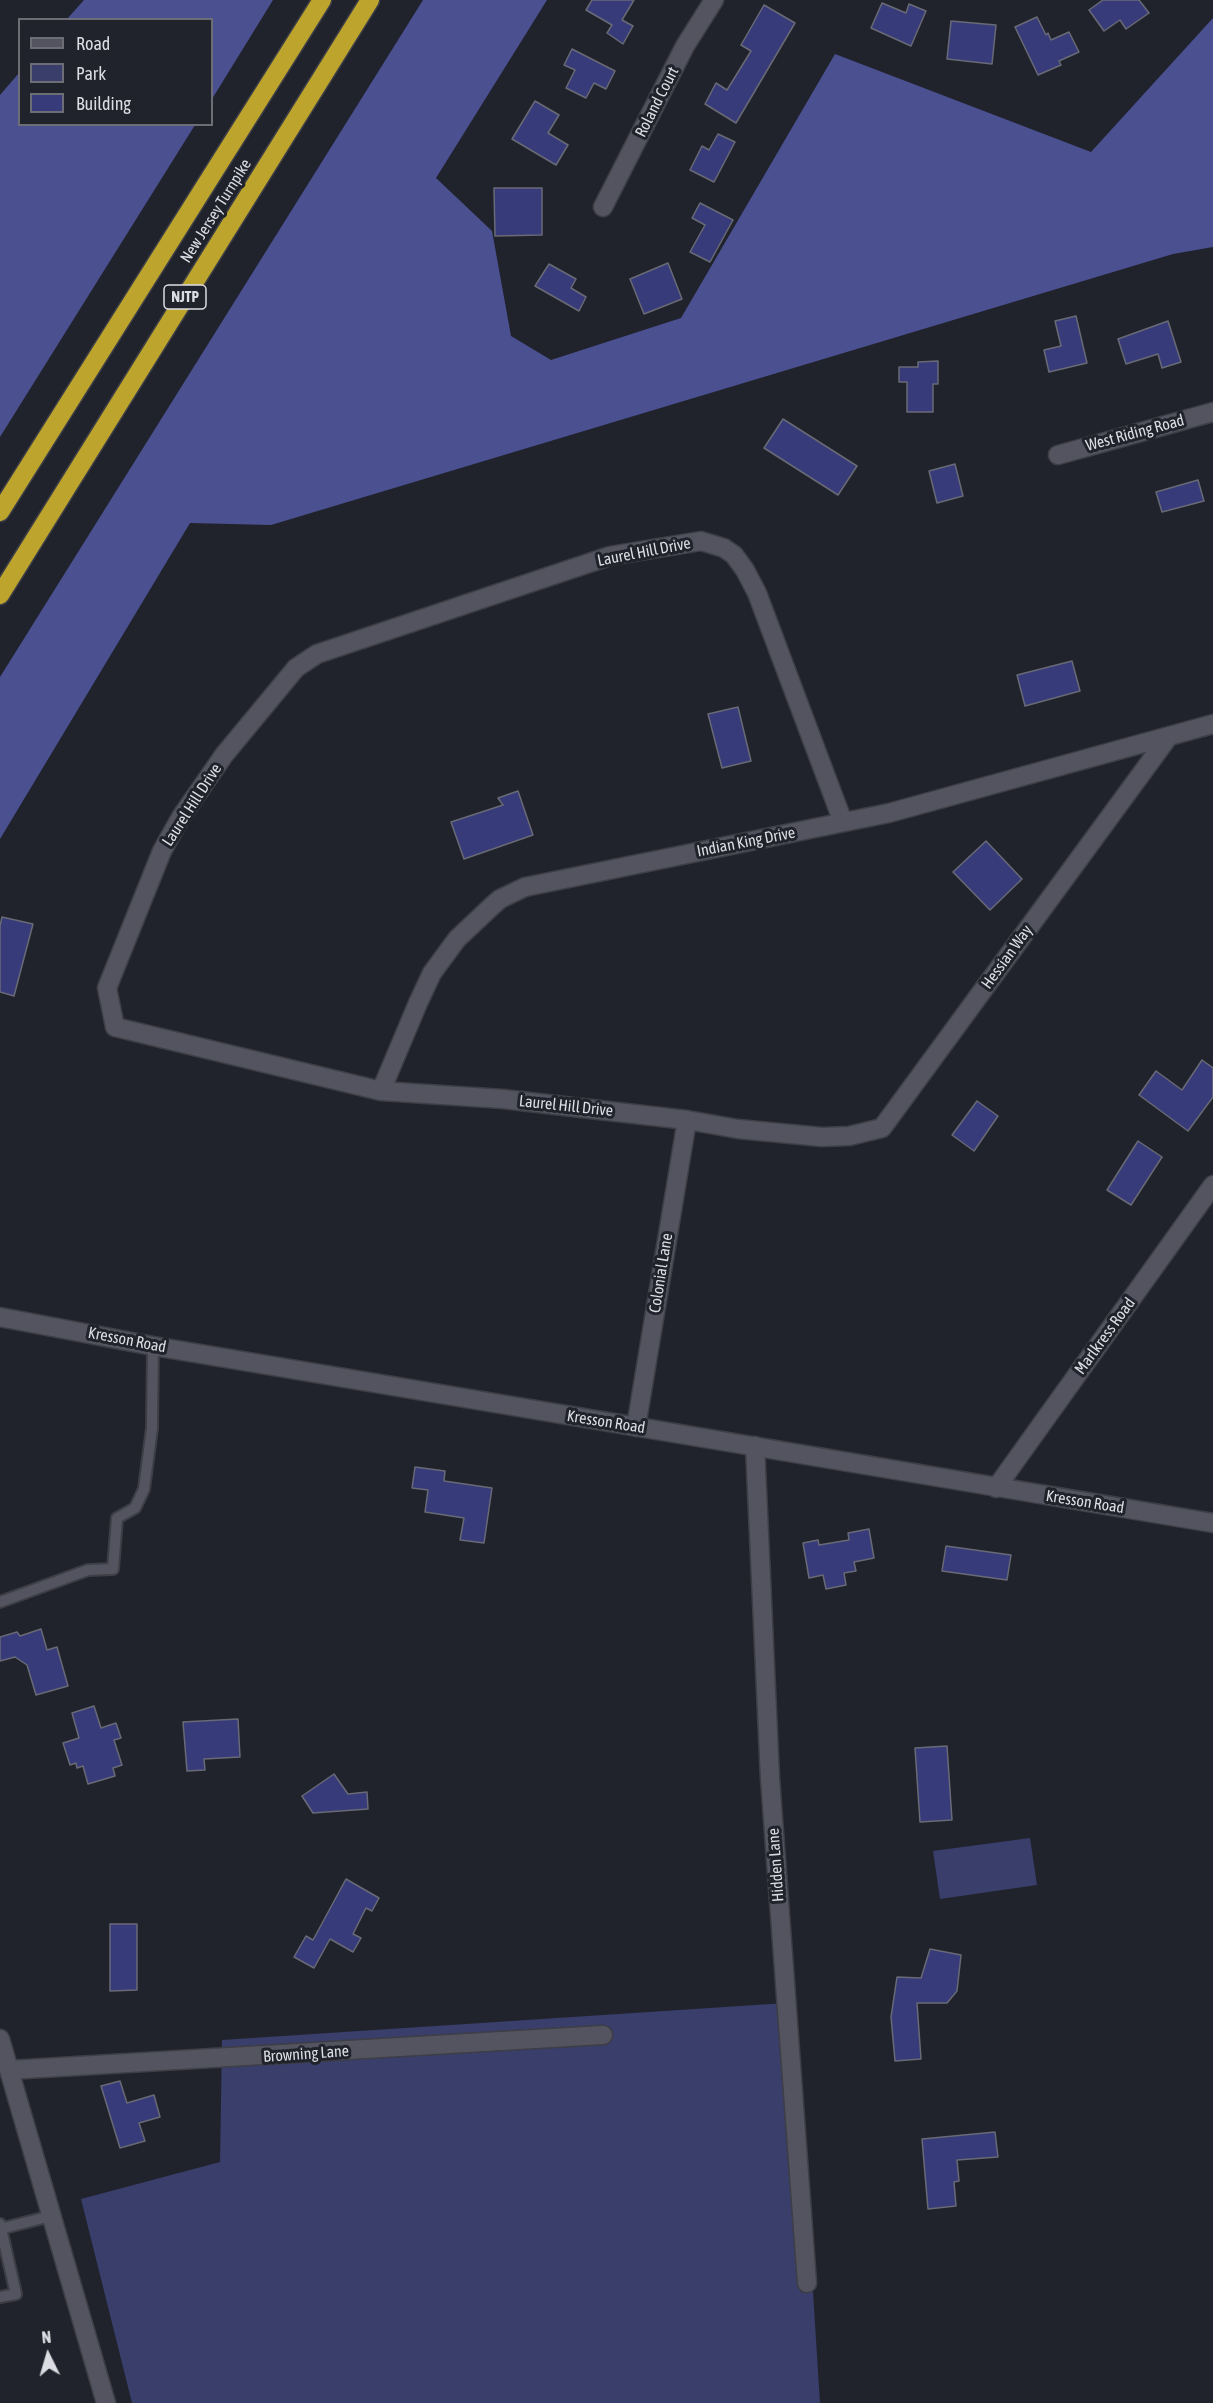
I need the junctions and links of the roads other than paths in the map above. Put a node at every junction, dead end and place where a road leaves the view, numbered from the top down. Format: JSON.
{"nodes":[{"id":1,"x":322,"y":0,"type":"edge"},
{"id":2,"x":370,"y":0,"type":"edge"},
{"id":3,"x":714,"y":0,"type":"edge"},
{"id":4,"x":603,"y":207,"type":"dead end"},
{"id":5,"x":1213,"y":412,"type":"edge"},
{"id":6,"x":1058,"y":455,"type":"dead end"},
{"id":7,"x":0,"y":512,"type":"edge"},
{"id":8,"x":0,"y":594,"type":"edge"},
{"id":9,"x":1213,"y":724,"type":"edge"},
{"id":10,"x":1168,"y":736,"type":"junction"},
{"id":11,"x":843,"y":822,"type":"junction"},
{"id":12,"x":381,"y":1091,"type":"junction"},
{"id":13,"x":687,"y":1120,"type":"junction"},
{"id":14,"x":822,"y":1137,"type":"joint"},
{"id":15,"x":1213,"y":1185,"type":"edge"},
{"id":16,"x":0,"y":1317,"type":"edge"},
{"id":17,"x":153,"y":1346,"type":"junction"},
{"id":18,"x":636,"y":1427,"type":"junction"},
{"id":19,"x":755,"y":1446,"type":"junction"},
{"id":20,"x":996,"y":1488,"type":"junction"},
{"id":21,"x":1213,"y":1523,"type":"edge"},
{"id":22,"x":0,"y":1602,"type":"edge"},
{"id":23,"x":603,"y":2035,"type":"dead end"},
{"id":24,"x":0,"y":2039,"type":"edge"},
{"id":25,"x":9,"y":2070,"type":"junction"},
{"id":26,"x":51,"y":2216,"type":"junction"},
{"id":27,"x":0,"y":2227,"type":"edge"},
{"id":28,"x":807,"y":2283,"type":"dead end"},
{"id":29,"x":0,"y":2298,"type":"edge"},
{"id":30,"x":106,"y":2403,"type":"edge"}],
"edges":[{"from":1,"to":7,"type":"highway","name":"New Jersey Turnpike","number":"NJTP"},
{"from":2,"to":8,"type":"highway","name":"New Jersey Turnpike","number":"NJTP"},
{"from":3,"to":4,"type":"street","name":"Roland Court"},
{"from":5,"to":6,"type":"street","name":"West Riding Road"},
{"from":9,"to":10,"type":"street","name":"Indian King Drive"},
{"from":10,"to":11,"type":"street","name":"Indian King Drive"},
{"from":10,"to":14,"type":"street","name":"Hessian Way"},
{"from":11,"to":12,"type":"street","name":"Indian King Drive"},
{"from":11,"to":12,"type":"street","name":"Laurel Hill Drive"},
{"from":12,"to":13,"type":"street","name":"Laurel Hill Drive"},
{"from":13,"to":14,"type":"street","name":"Laurel Hill Drive"},
{"from":13,"to":18,"type":"street","name":"Colonial Lane"},
{"from":15,"to":20,"type":"street","name":"Marlkress Road"},
{"from":16,"to":17,"type":"street","name":"Kresson Road"},
{"from":17,"to":18,"type":"street","name":"Kresson Road"},
{"from":17,"to":22,"type":"lane"},
{"from":18,"to":19,"type":"street","name":"Kresson Road"},
{"from":19,"to":20,"type":"street","name":"Kresson Road"},
{"from":19,"to":28,"type":"street","name":"Hidden Lane"},
{"from":20,"to":21,"type":"street","name":"Kresson Road"},
{"from":23,"to":25,"type":"street","name":"Browning Lane"},
{"from":24,"to":25,"type":"street"},
{"from":25,"to":26,"type":"street"},
{"from":26,"to":27,"type":"lane"},
{"from":26,"to":30,"type":"street"},
{"from":27,"to":29,"type":"lane"}]}
